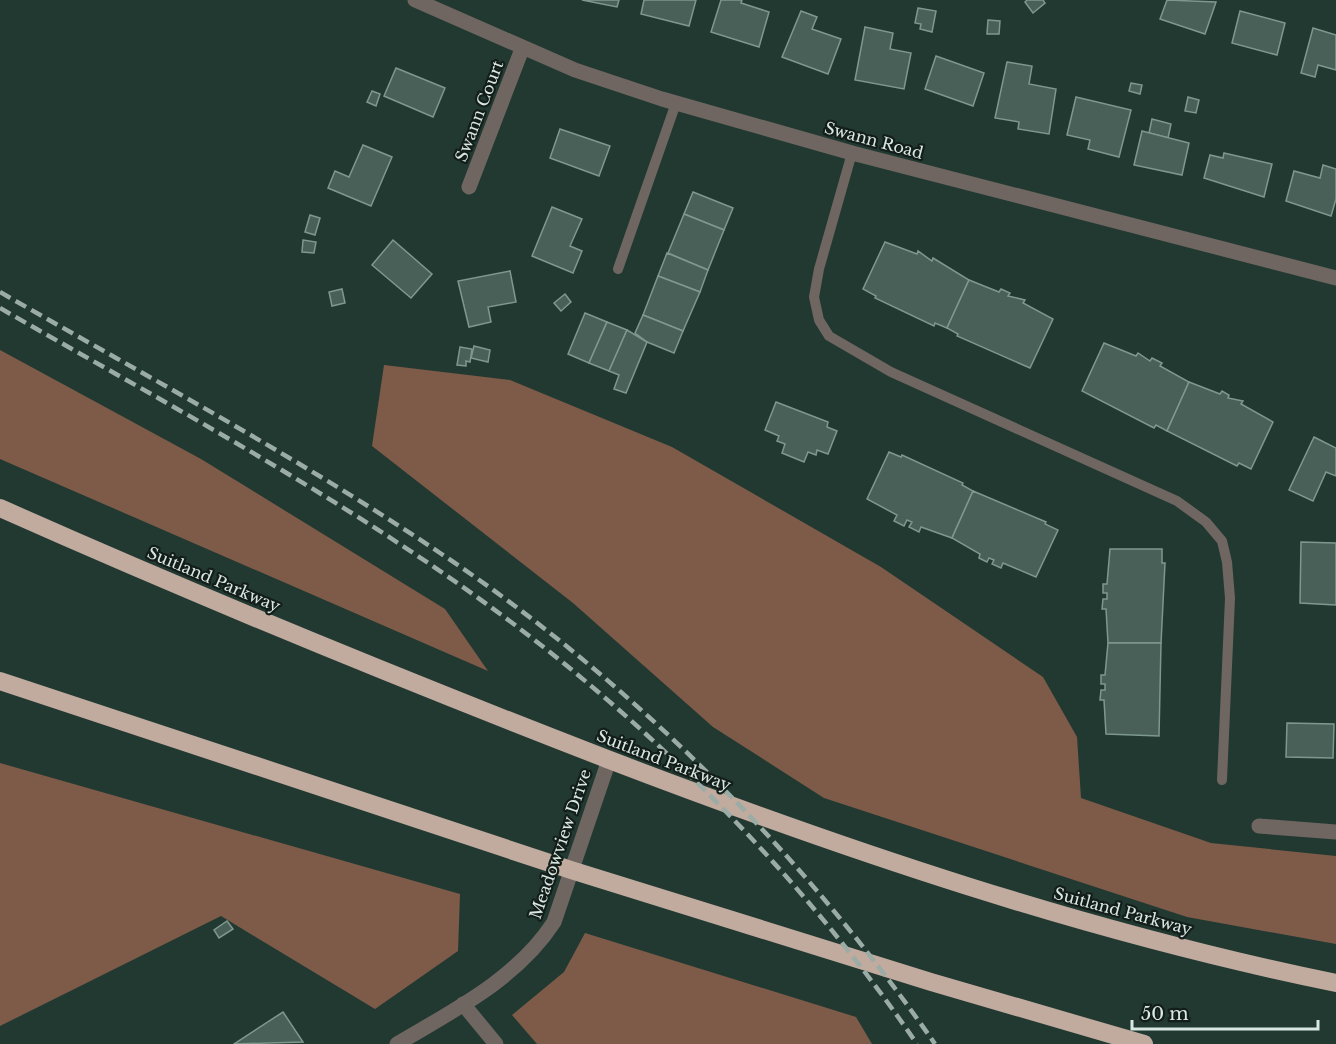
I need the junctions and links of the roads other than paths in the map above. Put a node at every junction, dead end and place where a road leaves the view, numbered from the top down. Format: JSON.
{"nodes":[{"id":1,"x":414,"y":0,"type":"edge"},
{"id":2,"x":522,"y":49,"type":"junction"},
{"id":3,"x":676,"y":103,"type":"junction"},
{"id":4,"x":852,"y":153,"type":"junction"},
{"id":5,"x":469,"y":187,"type":"dead end"},
{"id":6,"x":618,"y":269,"type":"dead end"},
{"id":7,"x":1336,"y":278,"type":"edge"},
{"id":8,"x":0,"y":508,"type":"edge"},
{"id":9,"x":0,"y":681,"type":"edge"},
{"id":10,"x":609,"y":760,"type":"junction"},
{"id":11,"x":1222,"y":780,"type":"dead end"},
{"id":12,"x":1259,"y":826,"type":"dead end"},
{"id":13,"x":1336,"y":832,"type":"edge"},
{"id":14,"x":571,"y":870,"type":"junction"},
{"id":15,"x":1336,"y":983,"type":"edge"},
{"id":16,"x":463,"y":1004,"type":"junction"},
{"id":17,"x":398,"y":1044,"type":"edge"},
{"id":18,"x":496,"y":1044,"type":"edge"},
{"id":19,"x":1144,"y":1044,"type":"edge"}],
"edges":[{"from":1,"to":2,"type":"street","name":"Swann Road"},
{"from":2,"to":3,"type":"street","name":"Swann Road"},
{"from":2,"to":5,"type":"street","name":"Swann Court"},
{"from":3,"to":4,"type":"street","name":"Swann Road"},
{"from":3,"to":6,"type":"lane"},
{"from":4,"to":7,"type":"street","name":"Swann Road"},
{"from":4,"to":11,"type":"lane"},
{"from":8,"to":10,"type":"highway","name":"Suitland Parkway"},
{"from":9,"to":14,"type":"highway"},
{"from":10,"to":14,"type":"street","name":"Meadowview Drive"},
{"from":10,"to":15,"type":"highway","name":"Suitland Parkway"},
{"from":12,"to":13,"type":"street"},
{"from":14,"to":16,"type":"street","name":"Meadowview Drive"},
{"from":14,"to":19,"type":"highway"},
{"from":16,"to":17,"type":"street","name":"Meadowview Drive"},
{"from":16,"to":18,"type":"street"}]}
